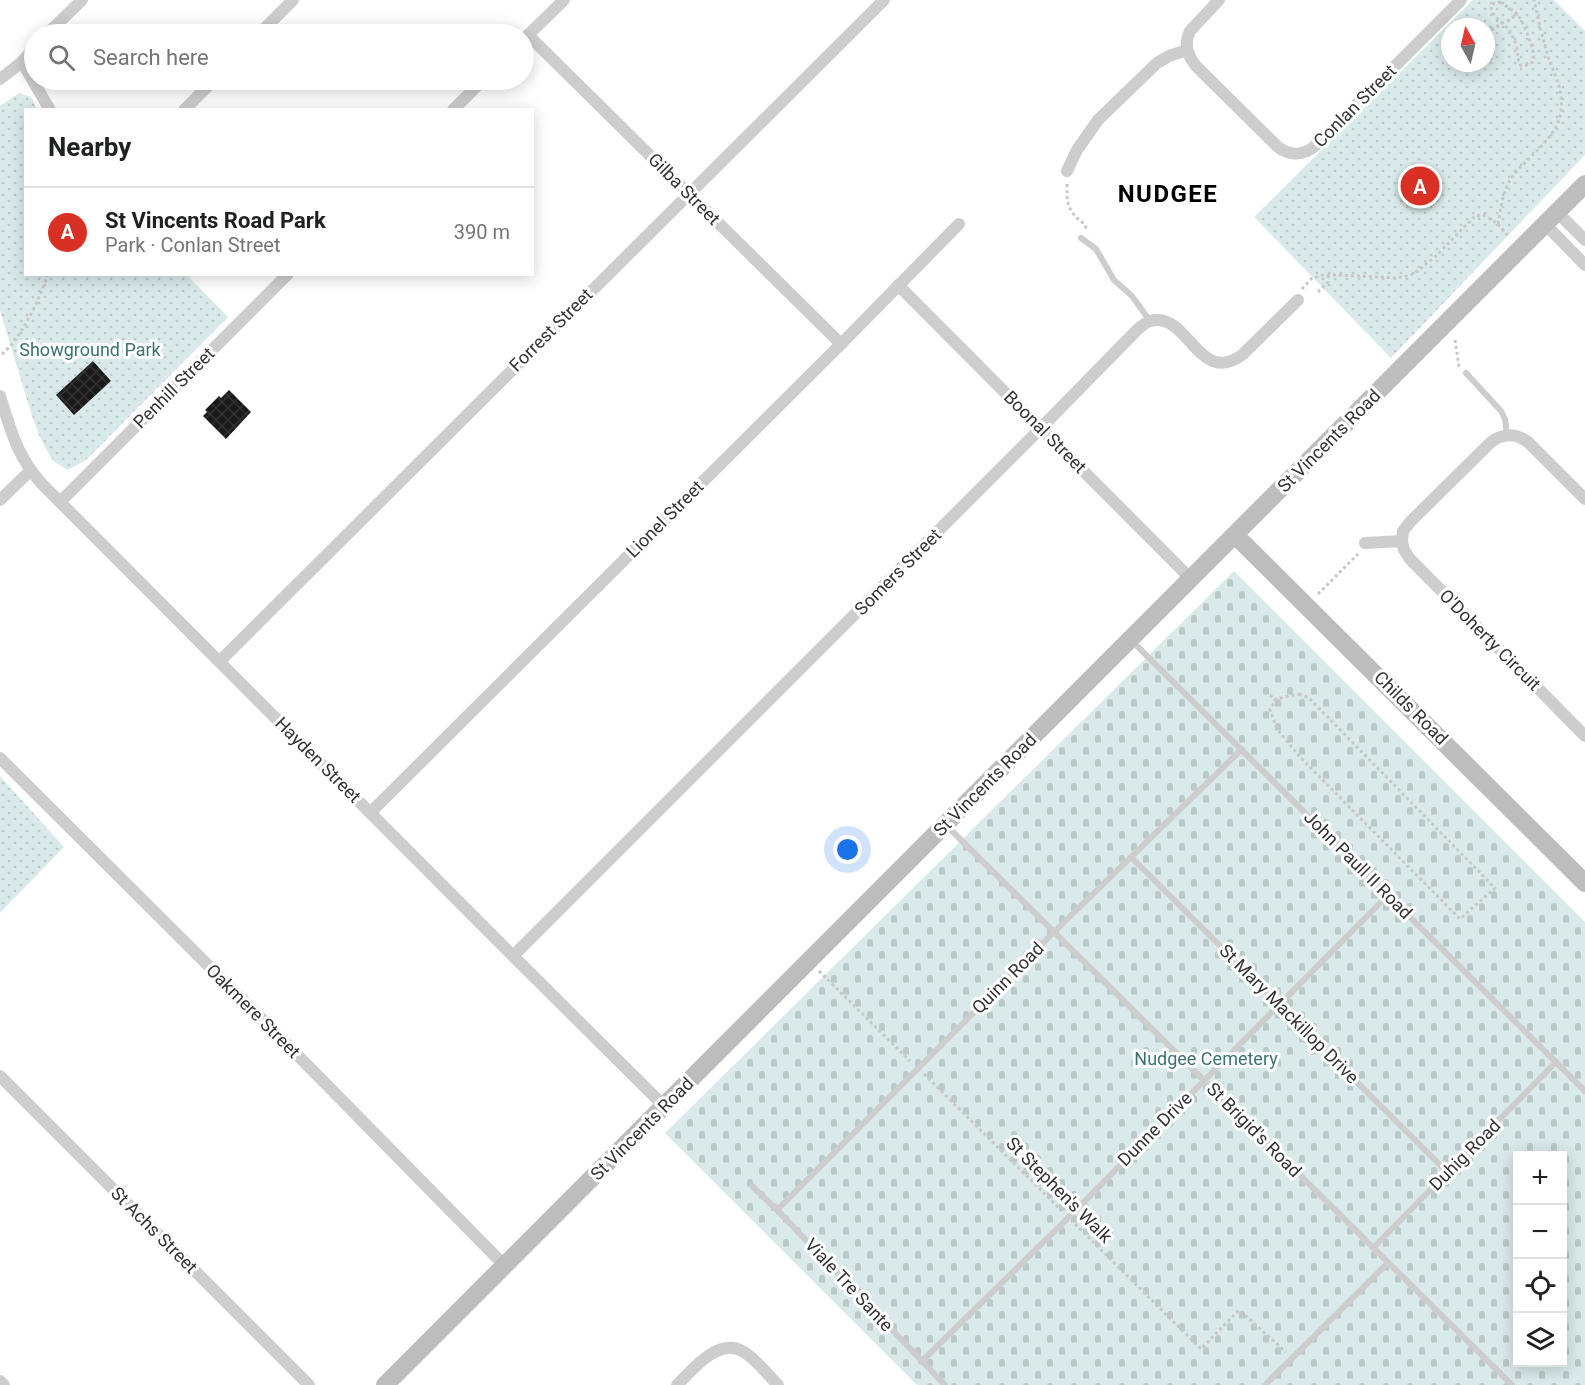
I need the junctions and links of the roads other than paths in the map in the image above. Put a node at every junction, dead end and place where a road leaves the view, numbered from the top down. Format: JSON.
{"nodes":[{"id":1,"x":81,"y":0,"type":"edge"},
{"id":2,"x":293,"y":0,"type":"edge"},
{"id":3,"x":564,"y":0,"type":"edge"},
{"id":4,"x":884,"y":0,"type":"edge"},
{"id":5,"x":1219,"y":0,"type":"edge"},
{"id":6,"x":1461,"y":0,"type":"edge"},
{"id":7,"x":57,"y":24,"type":"edge"},
{"id":8,"x":269,"y":24,"type":"edge"},
{"id":9,"x":534,"y":29,"type":"edge"},
{"id":10,"x":534,"y":45,"type":"edge"},
{"id":11,"x":1187,"y":51,"type":"junction"},
{"id":12,"x":24,"y":60,"type":"edge"},
{"id":13,"x":22,"y":62,"type":"junction"},
{"id":14,"x":24,"y":65,"type":"edge"},
{"id":15,"x":0,"y":79,"type":"edge"},
{"id":16,"x":38,"y":90,"type":"edge"},
{"id":17,"x":204,"y":90,"type":"edge"},
{"id":18,"x":473,"y":90,"type":"edge"},
{"id":19,"x":49,"y":108,"type":"edge"},
{"id":20,"x":186,"y":108,"type":"edge"},
{"id":21,"x":455,"y":108,"type":"edge"},
{"id":22,"x":1067,"y":171,"type":"road end"},
{"id":23,"x":1585,"y":184,"type":"edge"},
{"id":24,"x":688,"y":194,"type":"junction"},
{"id":25,"x":1551,"y":218,"type":"junction"},
{"id":26,"x":959,"y":224,"type":"dead end"},
{"id":27,"x":1081,"y":238,"type":"dead end"},
{"id":28,"x":1585,"y":240,"type":"edge"},
{"id":29,"x":1585,"y":265,"type":"edge"},
{"id":30,"x":286,"y":276,"type":"edge"},
{"id":31,"x":898,"y":285,"type":"junction"},
{"id":32,"x":1298,"y":300,"type":"road end"},
{"id":33,"x":1150,"y":321,"type":"junction"},
{"id":34,"x":842,"y":344,"type":"junction"},
{"id":35,"x":1466,"y":373,"type":"road end"},
{"id":36,"x":0,"y":396,"type":"edge"},
{"id":37,"x":1041,"y":428,"type":"junction"},
{"id":38,"x":1507,"y":435,"type":"junction"},
{"id":39,"x":30,"y":471,"type":"junction"},
{"id":40,"x":1585,"y":499,"type":"edge"},
{"id":41,"x":0,"y":500,"type":"edge"},
{"id":42,"x":60,"y":502,"type":"junction"},
{"id":43,"x":1235,"y":535,"type":"junction"},
{"id":44,"x":1402,"y":541,"type":"junction"},
{"id":45,"x":1365,"y":543,"type":"road end"},
{"id":46,"x":1191,"y":579,"type":"junction"},
{"id":47,"x":1131,"y":639,"type":"junction"},
{"id":48,"x":220,"y":661,"type":"junction"},
{"id":49,"x":1585,"y":736,"type":"edge"},
{"id":50,"x":1242,"y":749,"type":"junction"},
{"id":51,"x":0,"y":758,"type":"edge"},
{"id":52,"x":370,"y":813,"type":"junction"},
{"id":53,"x":946,"y":824,"type":"junction"},
{"id":54,"x":1131,"y":857,"type":"junction"},
{"id":55,"x":1585,"y":883,"type":"edge"},
{"id":56,"x":1388,"y":895,"type":"junction"},
{"id":57,"x":1054,"y":932,"type":"junction"},
{"id":58,"x":513,"y":956,"type":"junction"},
{"id":59,"x":1279,"y":1004,"type":"junction"},
{"id":60,"x":1556,"y":1062,"type":"junction"},
{"id":61,"x":0,"y":1076,"type":"edge"},
{"id":62,"x":1204,"y":1080,"type":"junction"},
{"id":63,"x":1585,"y":1091,"type":"edge"},
{"id":64,"x":664,"y":1106,"type":"junction"},
{"id":65,"x":1447,"y":1172,"type":"junction"},
{"id":66,"x":752,"y":1186,"type":"dead end"},
{"id":67,"x":777,"y":1210,"type":"junction"},
{"id":68,"x":1373,"y":1248,"type":"junction"},
{"id":69,"x":1388,"y":1263,"type":"junction"},
{"id":70,"x":505,"y":1266,"type":"junction"},
{"id":71,"x":921,"y":1362,"type":"junction"},
{"id":72,"x":0,"y":1381,"type":"edge"},
{"id":73,"x":4,"y":1385,"type":"edge"},
{"id":74,"x":309,"y":1385,"type":"edge"},
{"id":75,"x":386,"y":1385,"type":"edge"},
{"id":76,"x":677,"y":1385,"type":"edge"},
{"id":77,"x":778,"y":1385,"type":"edge"},
{"id":78,"x":945,"y":1385,"type":"edge"},
{"id":79,"x":1265,"y":1385,"type":"edge"},
{"id":80,"x":1512,"y":1385,"type":"edge"}],
"edges":[{"from":1,"to":7,"type":"street"},
{"from":2,"to":8,"type":"street"},
{"from":3,"to":9,"type":"street"},
{"from":4,"to":24,"type":"street","name":"Forrest Street"},
{"from":5,"to":11,"type":"street"},
{"from":6,"to":11,"type":"street","name":"Conlan Street"},
{"from":10,"to":24,"type":"street","name":"Gilba Street"},
{"from":11,"to":22,"type":"street"},
{"from":12,"to":13,"type":"street"},
{"from":13,"to":14,"type":"street"},
{"from":13,"to":15,"type":"street"},
{"from":16,"to":19,"type":"street"},
{"from":17,"to":20,"type":"street"},
{"from":18,"to":21,"type":"street"},
{"from":23,"to":25,"type":"main road","name":"St Vincents Road"},
{"from":24,"to":34,"type":"street","name":"Gilba Street"},
{"from":24,"to":48,"type":"street","name":"Forrest Street"},
{"from":25,"to":28,"type":"street"},
{"from":25,"to":29,"type":"street"},
{"from":25,"to":43,"type":"main road","name":"St Vincents Road"},
{"from":26,"to":31,"type":"street","name":"Lionel Street"},
{"from":27,"to":33,"type":"lane"},
{"from":30,"to":42,"type":"street","name":"Penhill Street"},
{"from":31,"to":34,"type":"street","name":"Lionel Street"},
{"from":31,"to":37,"type":"street","name":"Boonal Street"},
{"from":32,"to":33,"type":"street"},
{"from":33,"to":37,"type":"street","name":"Somers Street"},
{"from":34,"to":52,"type":"street","name":"Lionel Street"},
{"from":35,"to":38,"type":"lane"},
{"from":36,"to":39,"type":"street","name":"Hayden Street"},
{"from":37,"to":46,"type":"street","name":"Boonal Street"},
{"from":37,"to":58,"type":"street","name":"Somers Street"},
{"from":38,"to":40,"type":"street"},
{"from":38,"to":44,"type":"street"},
{"from":39,"to":41,"type":"street"},
{"from":39,"to":42,"type":"street","name":"Hayden Street"},
{"from":42,"to":48,"type":"street","name":"Hayden Street"},
{"from":43,"to":46,"type":"main road","name":"St Vincents Road"},
{"from":43,"to":55,"type":"main road","name":"Childs Road"},
{"from":44,"to":45,"type":"street"},
{"from":44,"to":49,"type":"street","name":"O'Doherty Circuit"},
{"from":46,"to":47,"type":"main road","name":"St Vincents Road"},
{"from":47,"to":50,"type":"lane","name":"John Paull II Road"},
{"from":47,"to":53,"type":"main road","name":"St Vincents Road"},
{"from":48,"to":52,"type":"street","name":"Hayden Street"},
{"from":50,"to":54,"type":"lane","name":"Quinn Road"},
{"from":50,"to":56,"type":"lane","name":"John Paull II Road"},
{"from":51,"to":70,"type":"street","name":"Oakmere Street"},
{"from":52,"to":58,"type":"street","name":"Hayden Street"},
{"from":53,"to":57,"type":"lane","name":"St Brigid's Road"},
{"from":53,"to":64,"type":"main road","name":"St Vincents Road"},
{"from":54,"to":57,"type":"lane","name":"Quinn Road"},
{"from":54,"to":59,"type":"lane","name":"St Mary Mackillop Drive"},
{"from":56,"to":59,"type":"lane","name":"Dunne Drive"},
{"from":56,"to":60,"type":"lane","name":"John Paull II Road"},
{"from":57,"to":62,"type":"lane","name":"St Brigid's Road"},
{"from":57,"to":67,"type":"lane","name":"Quinn Road"},
{"from":58,"to":64,"type":"street","name":"Hayden Street"},
{"from":59,"to":62,"type":"lane","name":"Dunne Drive"},
{"from":59,"to":65,"type":"lane","name":"St Mary Mackillop Drive"},
{"from":60,"to":63,"type":"lane","name":"John Paull II Road"},
{"from":60,"to":65,"type":"lane","name":"Duhig Road"},
{"from":61,"to":74,"type":"street","name":"St Achs Street"},
{"from":62,"to":68,"type":"lane","name":"St Brigid's Road"},
{"from":62,"to":71,"type":"lane","name":"Dunne Drive"},
{"from":64,"to":70,"type":"main road","name":"St Vincents Road"},
{"from":65,"to":68,"type":"lane","name":"Duhig Road"},
{"from":66,"to":67,"type":"lane","name":"Viale Tre Sante"},
{"from":67,"to":71,"type":"lane","name":"Viale Tre Sante"},
{"from":68,"to":69,"type":"lane","name":"St Brigid's Road"},
{"from":69,"to":79,"type":"lane"},
{"from":69,"to":80,"type":"lane","name":"St Brigid's Road"},
{"from":70,"to":75,"type":"main road","name":"St Vincents Road"},
{"from":71,"to":78,"type":"lane","name":"Viale Tre Sante"},
{"from":72,"to":73,"type":"street"},
{"from":76,"to":77,"type":"street"}]}
